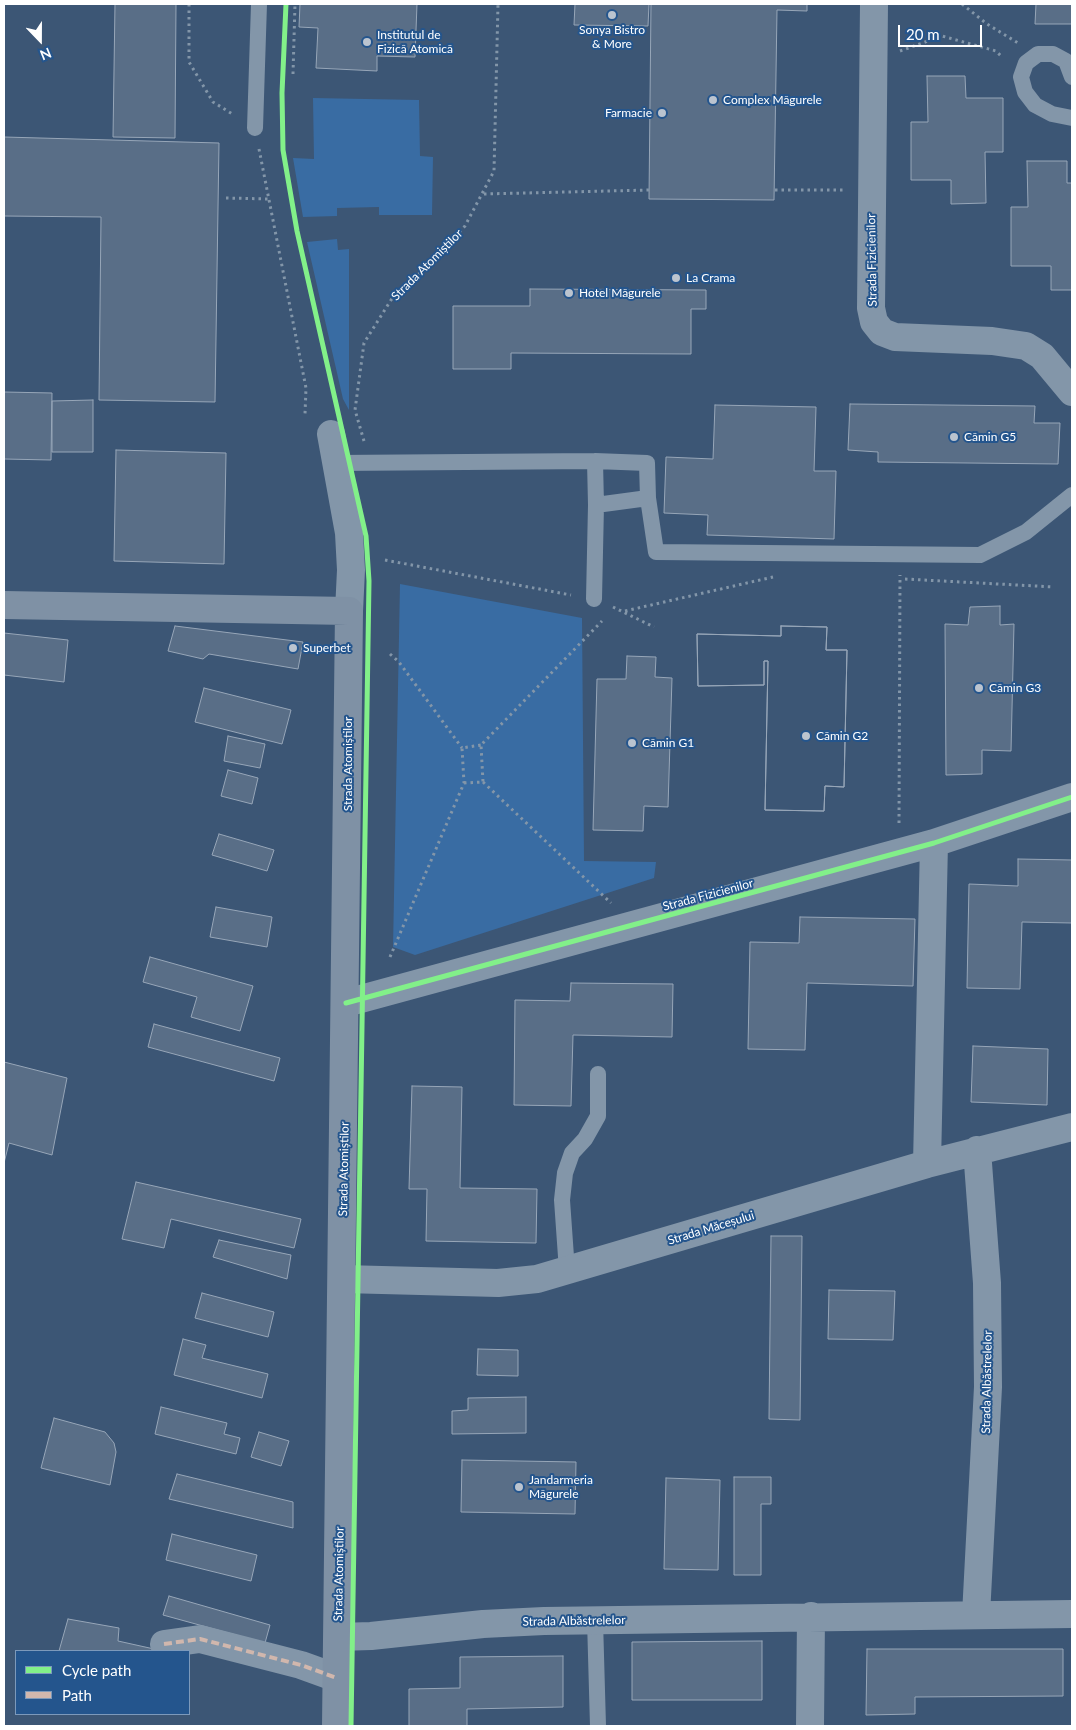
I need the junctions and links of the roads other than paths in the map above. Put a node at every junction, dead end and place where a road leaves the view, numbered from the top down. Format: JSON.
{"nodes":[{"id":1,"x":259,"y":4,"type":"edge"},
{"id":2,"x":874,"y":4,"type":"edge"},
{"id":3,"x":1072,"y":77,"type":"edge"},
{"id":4,"x":1072,"y":118,"type":"edge"},
{"id":5,"x":255,"y":128,"type":"road end"},
{"id":6,"x":1072,"y":392,"type":"edge"},
{"id":7,"x":331,"y":434,"type":"dead end"},
{"id":8,"x":595,"y":461,"type":"junction"},
{"id":9,"x":336,"y":463,"type":"junction"},
{"id":10,"x":1072,"y":495,"type":"edge"},
{"id":11,"x":648,"y":498,"type":"junction"},
{"id":12,"x":596,"y":505,"type":"junction"},
{"id":13,"x":594,"y":599,"type":"road end"},
{"id":14,"x":4,"y":605,"type":"edge"},
{"id":15,"x":349,"y":611,"type":"junction"},
{"id":16,"x":1072,"y":797,"type":"edge"},
{"id":17,"x":934,"y":843,"type":"junction"},
{"id":18,"x":346,"y":1003,"type":"junction"},
{"id":19,"x":598,"y":1074,"type":"dead end"},
{"id":20,"x":1072,"y":1127,"type":"edge"},
{"id":21,"x":977,"y":1150,"type":"junction"},
{"id":22,"x":927,"y":1164,"type":"junction"},
{"id":23,"x":567,"y":1271,"type":"junction"},
{"id":24,"x":343,"y":1278,"type":"junction"},
{"id":25,"x":1072,"y":1614,"type":"edge"},
{"id":26,"x":976,"y":1615,"type":"junction"},
{"id":27,"x":811,"y":1616,"type":"junction"},
{"id":28,"x":595,"y":1620,"type":"junction"},
{"id":29,"x":338,"y":1637,"type":"junction"},
{"id":30,"x":164,"y":1644,"type":"dead end"},
{"id":31,"x":337,"y":1678,"type":"junction"},
{"id":32,"x":336,"y":1726,"type":"edge"},
{"id":33,"x":598,"y":1726,"type":"edge"},
{"id":34,"x":810,"y":1726,"type":"edge"}],
"edges":[{"from":1,"to":5,"type":"lane"},
{"from":2,"to":6,"type":"street","name":"Strada Fizicienilor"},
{"from":3,"to":4,"type":"lane"},
{"from":7,"to":9,"type":"street","name":"Strada Atomiștilor"},
{"from":8,"to":9,"type":"lane"},
{"from":8,"to":11,"type":"lane"},
{"from":8,"to":12,"type":"lane"},
{"from":9,"to":15,"type":"street","name":"Strada Atomiștilor"},
{"from":10,"to":11,"type":"lane"},
{"from":11,"to":12,"type":"lane"},
{"from":12,"to":13,"type":"lane"},
{"from":14,"to":15,"type":"main road"},
{"from":15,"to":18,"type":"main road","name":"Strada Atomiștilor"},
{"from":16,"to":17,"type":"street","name":"Strada Fizicienilor"},
{"from":17,"to":18,"type":"street","name":"Strada Fizicienilor"},
{"from":17,"to":22,"type":"street"},
{"from":18,"to":24,"type":"main road","name":"Strada Atomiștilor"},
{"from":19,"to":23,"type":"lane"},
{"from":20,"to":21,"type":"street","name":"Strada Măceșului"},
{"from":21,"to":22,"type":"street","name":"Strada Măceșului"},
{"from":21,"to":26,"type":"street","name":"Strada Albăstrelelor"},
{"from":22,"to":23,"type":"street","name":"Strada Măceșului"},
{"from":23,"to":24,"type":"street","name":"Strada Măceșului"},
{"from":24,"to":29,"type":"main road","name":"Strada Atomiștilor"},
{"from":25,"to":26,"type":"street","name":"Strada Albăstrelelor"},
{"from":26,"to":27,"type":"street","name":"Strada Albăstrelelor"},
{"from":27,"to":28,"type":"street","name":"Strada Albăstrelelor"},
{"from":27,"to":34,"type":"street"},
{"from":28,"to":29,"type":"street","name":"Strada Albăstrelelor"},
{"from":28,"to":33,"type":"lane"},
{"from":29,"to":31,"type":"main road","name":"Strada Atomiștilor"},
{"from":30,"to":31,"type":"street"},
{"from":31,"to":32,"type":"main road","name":"Strada Atomiștilor"}]}
